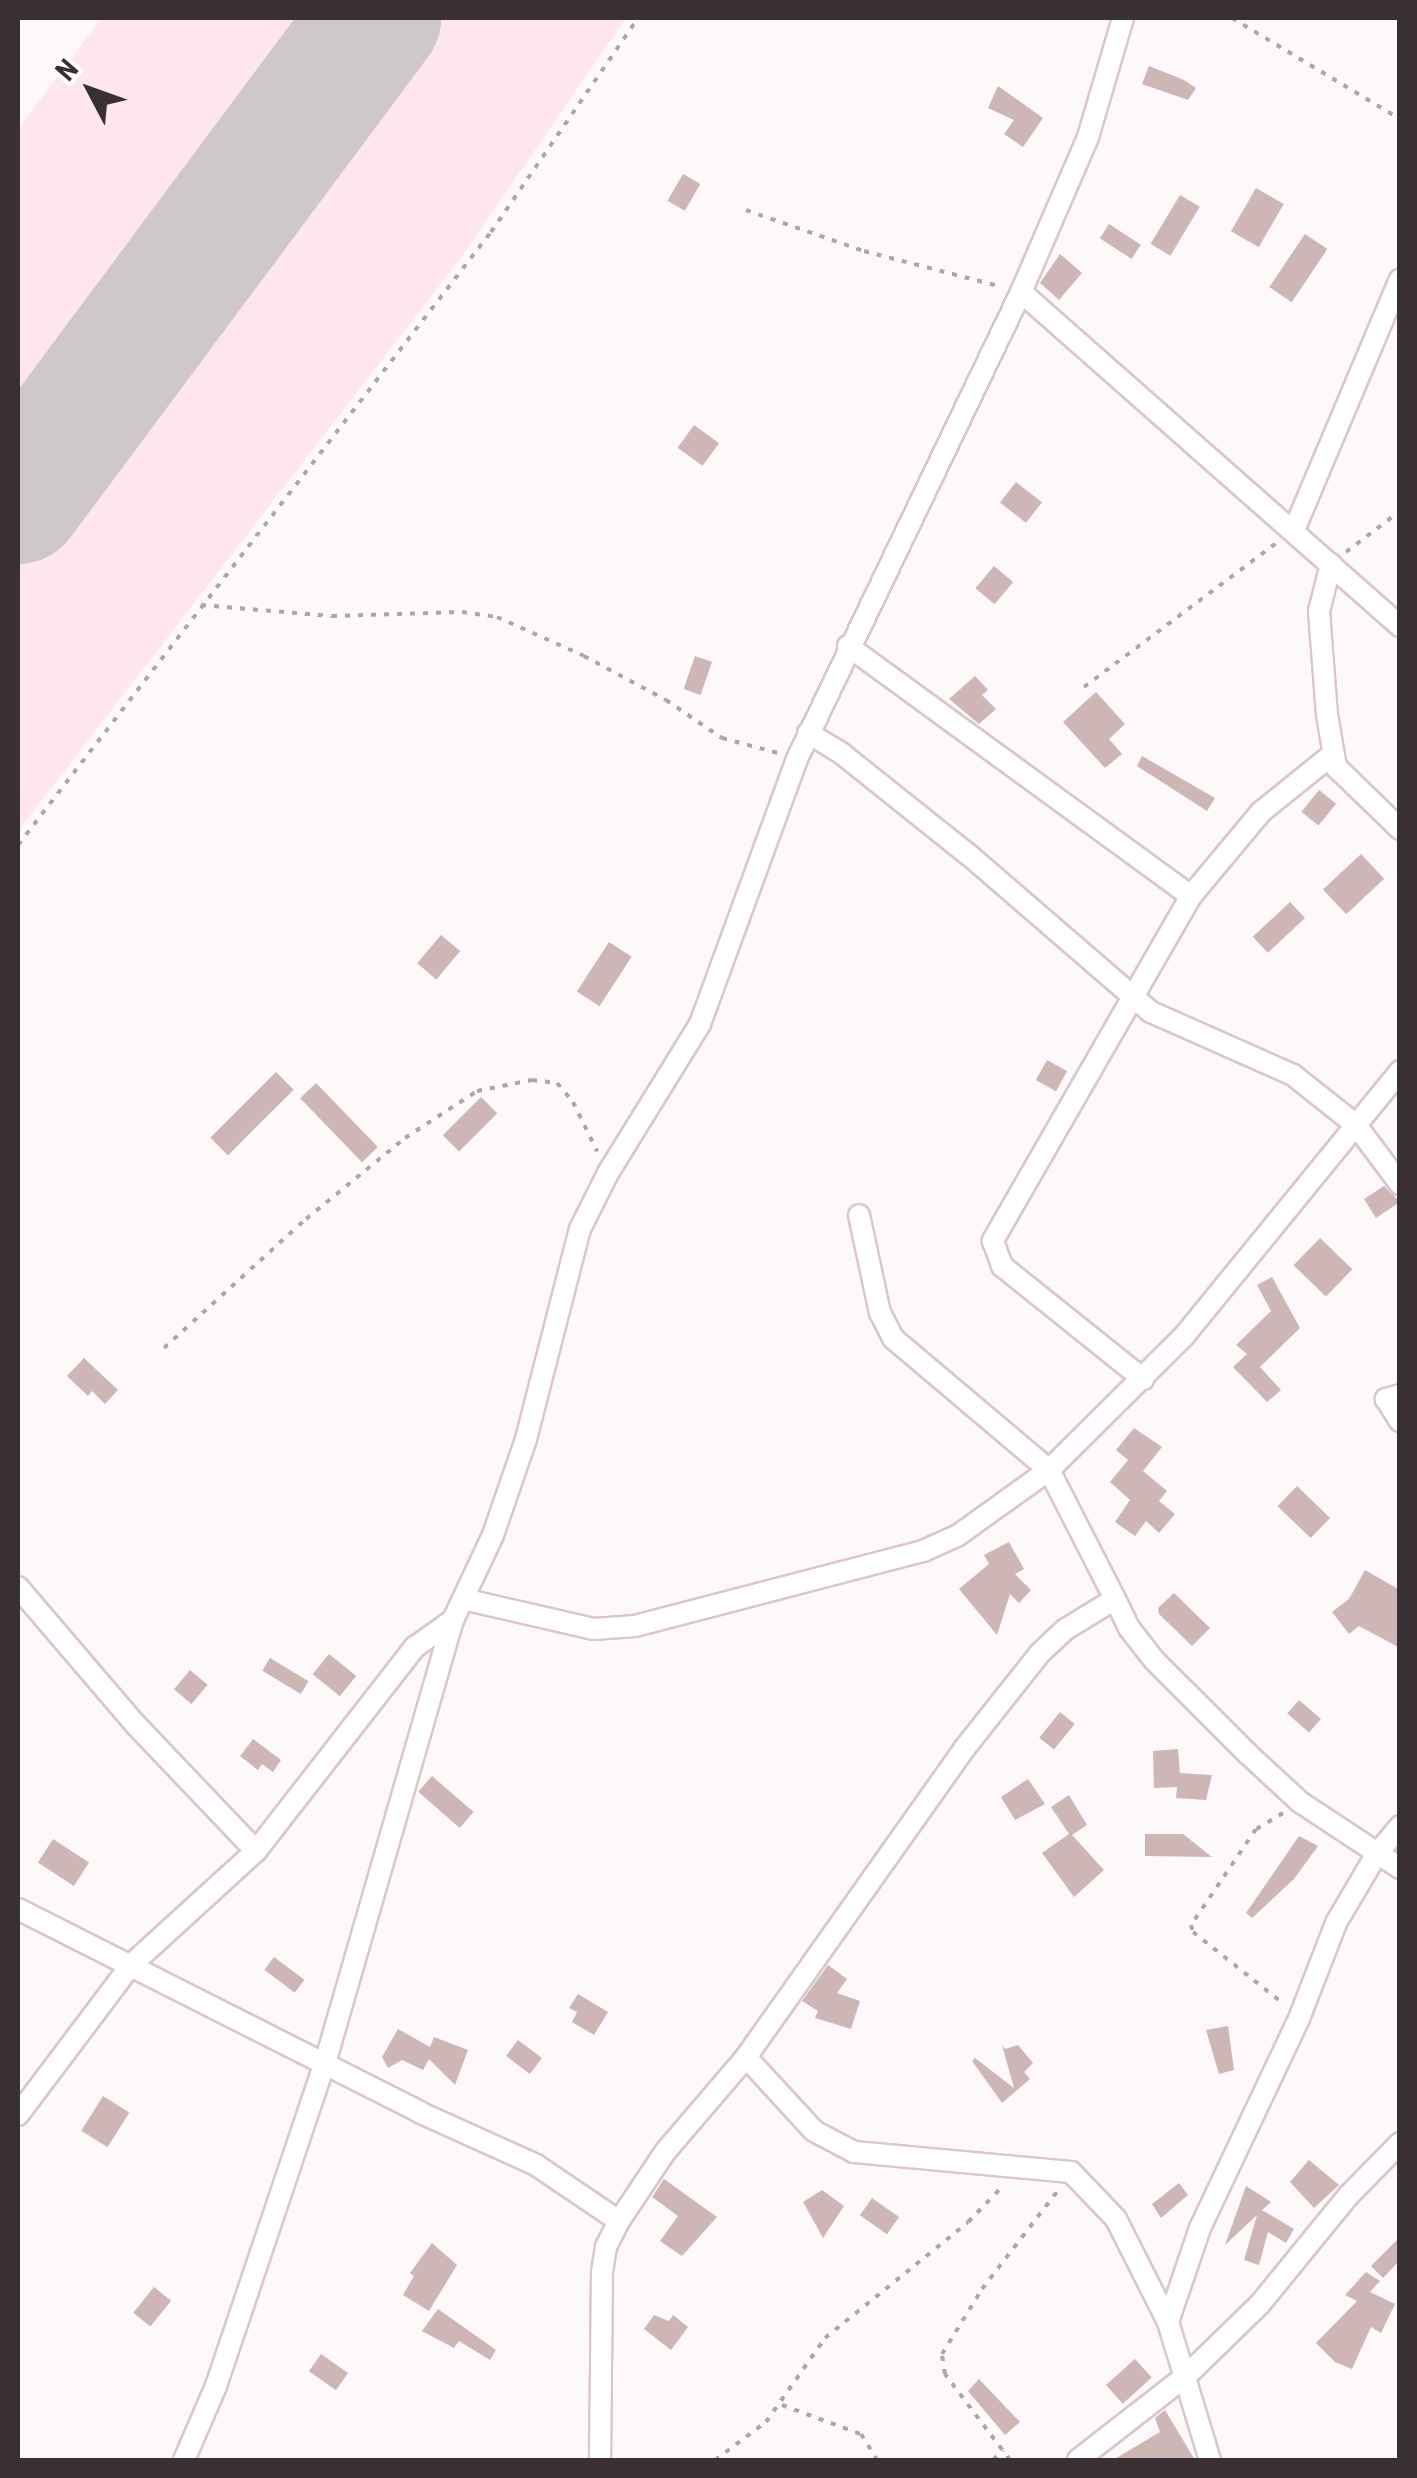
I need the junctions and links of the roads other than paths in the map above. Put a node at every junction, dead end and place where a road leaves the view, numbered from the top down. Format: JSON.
{"nodes":[{"id":1,"x":1124,"y":18,"type":"edge"},
{"id":2,"x":1400,"y":279,"type":"edge"},
{"id":3,"x":1021,"y":292,"type":"junction"},
{"id":4,"x":1294,"y":530,"type":"junction"},
{"id":5,"x":1331,"y":564,"type":"junction"},
{"id":6,"x":1400,"y":626,"type":"edge"},
{"id":7,"x":848,"y":646,"type":"junction"},
{"id":8,"x":808,"y":733,"type":"junction"},
{"id":9,"x":1334,"y":754,"type":"junction"},
{"id":10,"x":1400,"y":829,"type":"edge"},
{"id":11,"x":1192,"y":896,"type":"junction"},
{"id":12,"x":1133,"y":995,"type":"junction"},
{"id":13,"x":1400,"y":1071,"type":"edge"},
{"id":14,"x":1356,"y":1125,"type":"junction"},
{"id":15,"x":1400,"y":1184,"type":"edge"},
{"id":16,"x":859,"y":1215,"type":"dead end"},
{"id":17,"x":1144,"y":1379,"type":"junction"},
{"id":18,"x":1400,"y":1395,"type":"edge"},
{"id":19,"x":1400,"y":1421,"type":"edge"},
{"id":20,"x":1049,"y":1470,"type":"junction"},
{"id":21,"x":18,"y":1587,"type":"edge"},
{"id":22,"x":463,"y":1598,"type":"junction"},
{"id":23,"x":1115,"y":1599,"type":"junction"},
{"id":24,"x":453,"y":1620,"type":"junction"},
{"id":25,"x":1400,"y":1826,"type":"edge"},
{"id":26,"x":256,"y":1851,"type":"junction"},
{"id":27,"x":1376,"y":1855,"type":"junction"},
{"id":28,"x":1400,"y":1868,"type":"edge"},
{"id":29,"x":18,"y":1909,"type":"edge"},
{"id":30,"x":130,"y":1965,"type":"junction"},
{"id":31,"x":746,"y":2057,"type":"junction"},
{"id":32,"x":325,"y":2064,"type":"junction"},
{"id":33,"x":18,"y":2115,"type":"edge"},
{"id":34,"x":1400,"y":2143,"type":"edge"},
{"id":35,"x":619,"y":2221,"type":"junction"},
{"id":36,"x":1168,"y":2322,"type":"junction"},
{"id":37,"x":1187,"y":2375,"type":"junction"},
{"id":38,"x":184,"y":2460,"type":"edge"},
{"id":39,"x":600,"y":2460,"type":"edge"},
{"id":40,"x":1078,"y":2460,"type":"edge"},
{"id":41,"x":1210,"y":2460,"type":"edge"}],
"edges":[{"from":1,"to":3,"type":"street"},
{"from":2,"to":4,"type":"street"},
{"from":3,"to":4,"type":"street"},
{"from":3,"to":7,"type":"street"},
{"from":4,"to":5,"type":"street"},
{"from":5,"to":6,"type":"street"},
{"from":5,"to":9,"type":"street"},
{"from":7,"to":8,"type":"street"},
{"from":7,"to":11,"type":"street"},
{"from":8,"to":12,"type":"street"},
{"from":8,"to":22,"type":"street"},
{"from":9,"to":10,"type":"street"},
{"from":9,"to":11,"type":"street"},
{"from":11,"to":12,"type":"street"},
{"from":12,"to":14,"type":"street"},
{"from":12,"to":17,"type":"street"},
{"from":13,"to":14,"type":"street"},
{"from":14,"to":15,"type":"street"},
{"from":14,"to":17,"type":"street"},
{"from":16,"to":20,"type":"street"},
{"from":17,"to":20,"type":"street"},
{"from":18,"to":19,"type":"street"},
{"from":20,"to":22,"type":"street"},
{"from":20,"to":23,"type":"street"},
{"from":21,"to":26,"type":"street"},
{"from":22,"to":24,"type":"street"},
{"from":23,"to":27,"type":"street"},
{"from":23,"to":31,"type":"street"},
{"from":24,"to":26,"type":"street"},
{"from":24,"to":32,"type":"street"},
{"from":25,"to":27,"type":"street"},
{"from":26,"to":30,"type":"street"},
{"from":27,"to":28,"type":"street"},
{"from":27,"to":36,"type":"street"},
{"from":29,"to":30,"type":"street"},
{"from":30,"to":32,"type":"street"},
{"from":30,"to":33,"type":"street"},
{"from":31,"to":35,"type":"street"},
{"from":31,"to":36,"type":"street"},
{"from":32,"to":35,"type":"street"},
{"from":32,"to":38,"type":"street"},
{"from":34,"to":37,"type":"street"},
{"from":35,"to":39,"type":"street"},
{"from":36,"to":37,"type":"street"},
{"from":37,"to":40,"type":"street"},
{"from":37,"to":41,"type":"street"}]}
